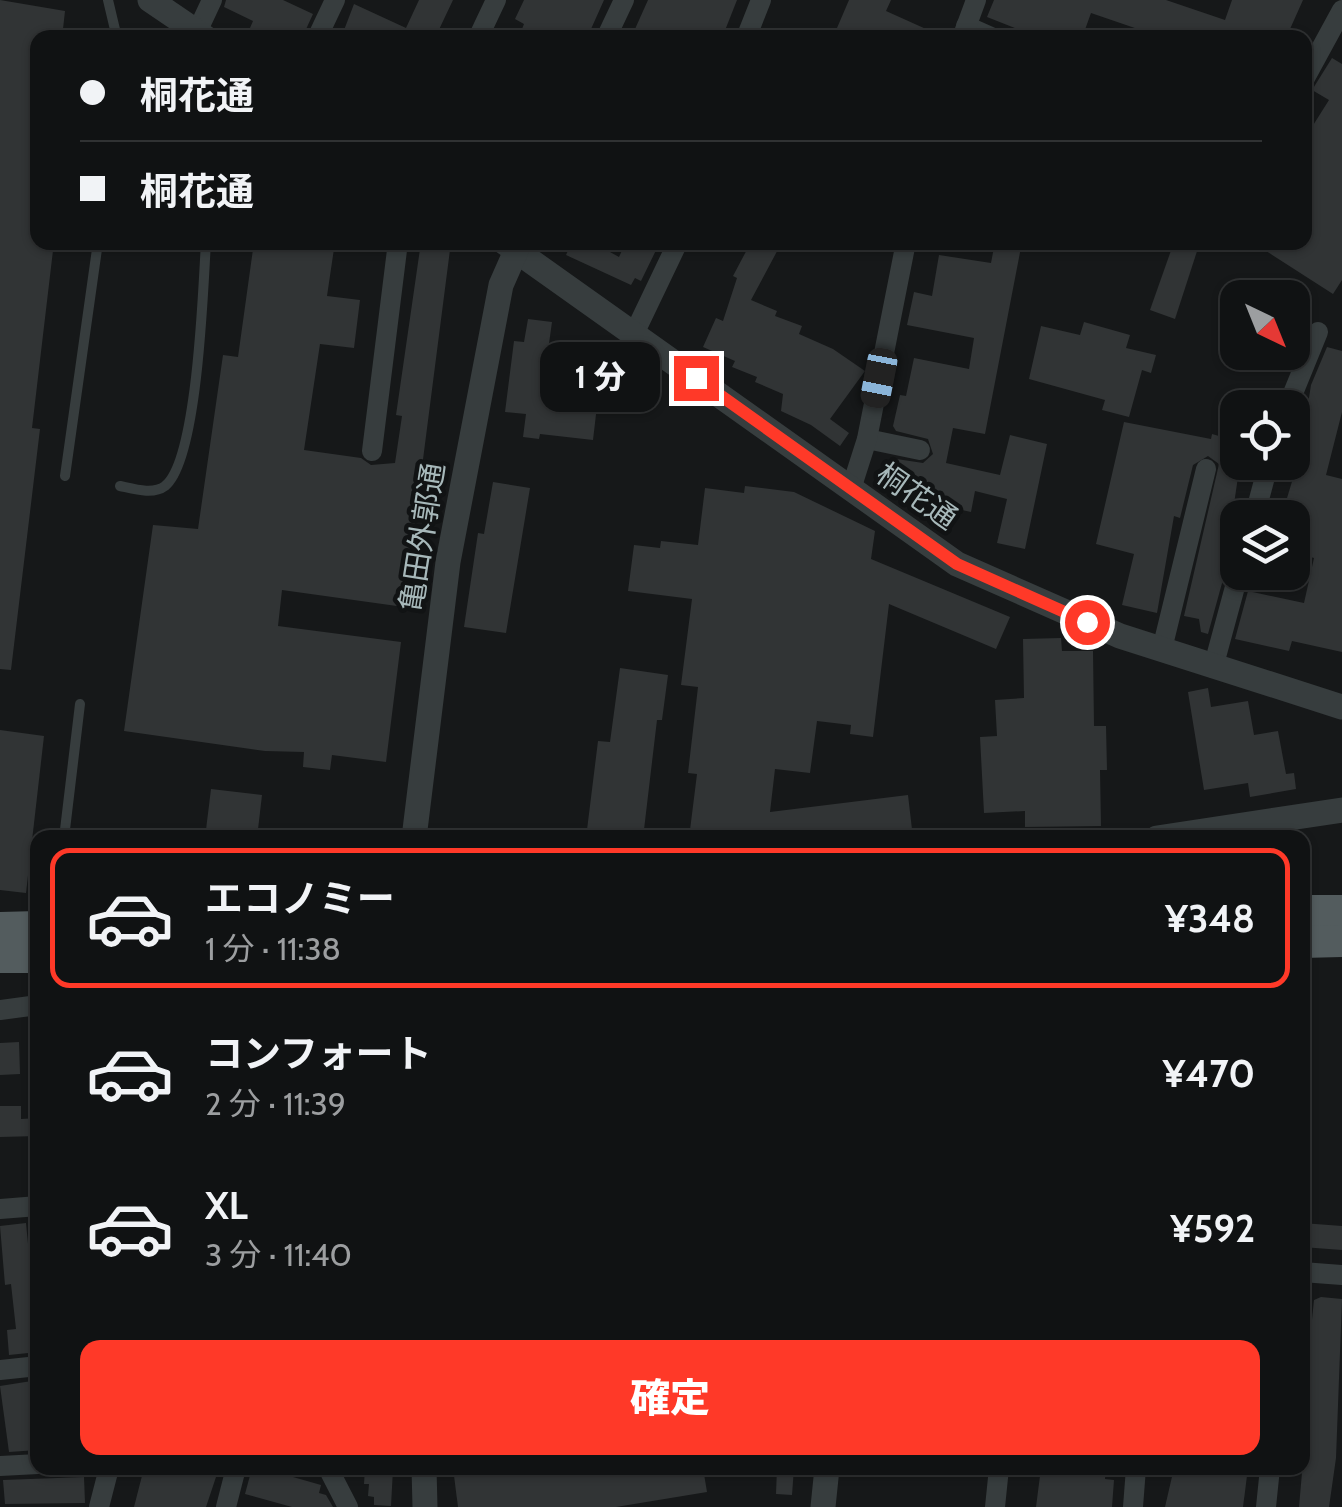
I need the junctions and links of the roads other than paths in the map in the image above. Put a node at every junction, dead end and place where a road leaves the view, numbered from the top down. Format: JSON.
{"nodes":[{"id":1,"x":108,"y":0,"type":"edge"},
{"id":2,"x":150,"y":0,"type":"edge"},
{"id":3,"x":212,"y":0,"type":"edge"},
{"id":4,"x":335,"y":0,"type":"edge"},
{"id":5,"x":496,"y":0,"type":"edge"},
{"id":6,"x":624,"y":0,"type":"edge"},
{"id":7,"x":761,"y":0,"type":"edge"},
{"id":8,"x":976,"y":0,"type":"edge"},
{"id":9,"x":1342,"y":10,"type":"edge"},
{"id":10,"x":115,"y":30,"type":"edge"},
{"id":11,"x":196,"y":30,"type":"edge"},
{"id":12,"x":203,"y":30,"type":"edge"},
{"id":13,"x":321,"y":30,"type":"edge"},
{"id":14,"x":482,"y":30,"type":"edge"},
{"id":15,"x":610,"y":30,"type":"edge"},
{"id":16,"x":749,"y":30,"type":"edge"},
{"id":17,"x":965,"y":30,"type":"edge"},
{"id":18,"x":1312,"y":65,"type":"edge"},
{"id":19,"x":97,"y":250,"type":"edge"},
{"id":20,"x":206,"y":250,"type":"edge"},
{"id":21,"x":397,"y":250,"type":"edge"},
{"id":22,"x":509,"y":250,"type":"edge"},
{"id":23,"x":516,"y":250,"type":"edge"},
{"id":24,"x":674,"y":250,"type":"edge"},
{"id":25,"x":904,"y":250,"type":"edge"},
{"id":26,"x":1318,"y":332,"type":"dead end"},
{"id":27,"x":634,"y":334,"type":"junction"},
{"id":28,"x":1294,"y":390,"type":"edge"},
{"id":29,"x":867,"y":440,"type":"junction"},
{"id":30,"x":920,"y":450,"type":"dead end"},
{"id":31,"x":372,"y":451,"type":"dead end"},
{"id":32,"x":1206,"y":469,"type":"dead end"},
{"id":33,"x":65,"y":476,"type":"dead end"},
{"id":34,"x":120,"y":486,"type":"dead end"},
{"id":35,"x":851,"y":489,"type":"junction"},
{"id":36,"x":1234,"y":590,"type":"edge"},
{"id":37,"x":1162,"y":649,"type":"junction"},
{"id":38,"x":1213,"y":668,"type":"junction"},
{"id":39,"x":80,"y":704,"type":"dead end"},
{"id":40,"x":1342,"y":707,"type":"edge"},
{"id":41,"x":1342,"y":810,"type":"edge"},
{"id":42,"x":65,"y":830,"type":"edge"},
{"id":43,"x":415,"y":830,"type":"edge"},
{"id":44,"x":1210,"y":830,"type":"edge"},
{"id":45,"x":1342,"y":910,"type":"edge"},
{"id":46,"x":1310,"y":911,"type":"edge"},
{"id":47,"x":30,"y":927,"type":"edge"},
{"id":48,"x":0,"y":928,"type":"edge"},
{"id":49,"x":1342,"y":941,"type":"edge"},
{"id":50,"x":1310,"y":942,"type":"edge"},
{"id":51,"x":0,"y":957,"type":"edge"},
{"id":52,"x":30,"y":957,"type":"edge"},
{"id":53,"x":30,"y":1006,"type":"edge"},
{"id":54,"x":0,"y":1010,"type":"edge"},
{"id":55,"x":30,"y":1207,"type":"edge"},
{"id":56,"x":0,"y":1210,"type":"edge"},
{"id":57,"x":1310,"y":1273,"type":"edge"},
{"id":58,"x":1342,"y":1275,"type":"edge"},
{"id":59,"x":30,"y":1367,"type":"edge"},
{"id":60,"x":0,"y":1370,"type":"edge"},
{"id":61,"x":30,"y":1464,"type":"edge"},
{"id":62,"x":0,"y":1466,"type":"edge"},
{"id":63,"x":107,"y":1475,"type":"edge"},
{"id":64,"x":234,"y":1475,"type":"edge"},
{"id":65,"x":332,"y":1475,"type":"edge"},
{"id":66,"x":424,"y":1475,"type":"edge"},
{"id":67,"x":826,"y":1475,"type":"edge"},
{"id":68,"x":998,"y":1475,"type":"edge"},
{"id":69,"x":1135,"y":1475,"type":"edge"},
{"id":70,"x":1269,"y":1475,"type":"edge"},
{"id":71,"x":99,"y":1507,"type":"edge"},
{"id":72,"x":226,"y":1507,"type":"edge"},
{"id":73,"x":348,"y":1507,"type":"edge"},
{"id":74,"x":425,"y":1507,"type":"edge"},
{"id":75,"x":823,"y":1507,"type":"edge"},
{"id":76,"x":995,"y":1507,"type":"edge"},
{"id":77,"x":1132,"y":1507,"type":"edge"},
{"id":78,"x":1266,"y":1507,"type":"edge"}],
"edges":[{"from":1,"to":10,"type":"lane"},
{"from":2,"to":11,"type":"street"},
{"from":3,"to":12,"type":"street"},
{"from":4,"to":13,"type":"street"},
{"from":5,"to":14,"type":"street"},
{"from":6,"to":15,"type":"street"},
{"from":7,"to":16,"type":"street"},
{"from":8,"to":17,"type":"street"},
{"from":9,"to":18,"type":"street"},
{"from":19,"to":33,"type":"lane"},
{"from":20,"to":34,"type":"lane"},
{"from":21,"to":31,"type":"street"},
{"from":22,"to":43,"type":"street","name":"亀田外郭通"},
{"from":23,"to":27,"type":"street","name":"桐花通"},
{"from":24,"to":27,"type":"street"},
{"from":25,"to":29,"type":"street"},
{"from":26,"to":28,"type":"street"},
{"from":27,"to":35,"type":"street","name":"桐花通"},
{"from":29,"to":30,"type":"street"},
{"from":29,"to":35,"type":"street"},
{"from":32,"to":37,"type":"street"},
{"from":35,"to":37,"type":"street","name":"桐花通"},
{"from":36,"to":38,"type":"street"},
{"from":37,"to":38,"type":"street","name":"桐花通"},
{"from":38,"to":40,"type":"street","name":"桐花通"},
{"from":39,"to":42,"type":"lane"},
{"from":41,"to":44,"type":"street"},
{"from":45,"to":46,"type":"main road"},
{"from":47,"to":48,"type":"main road"},
{"from":49,"to":50,"type":"main road"},
{"from":51,"to":52,"type":"main road"},
{"from":53,"to":54,"type":"street"},
{"from":55,"to":56,"type":"street"},
{"from":57,"to":58,"type":"street"},
{"from":59,"to":60,"type":"street"},
{"from":61,"to":62,"type":"street"},
{"from":63,"to":71,"type":"street"},
{"from":64,"to":72,"type":"street"},
{"from":65,"to":73,"type":"street"},
{"from":66,"to":74,"type":"street"},
{"from":67,"to":75,"type":"street"},
{"from":68,"to":76,"type":"street"},
{"from":69,"to":77,"type":"street"},
{"from":70,"to":78,"type":"street"}]}
